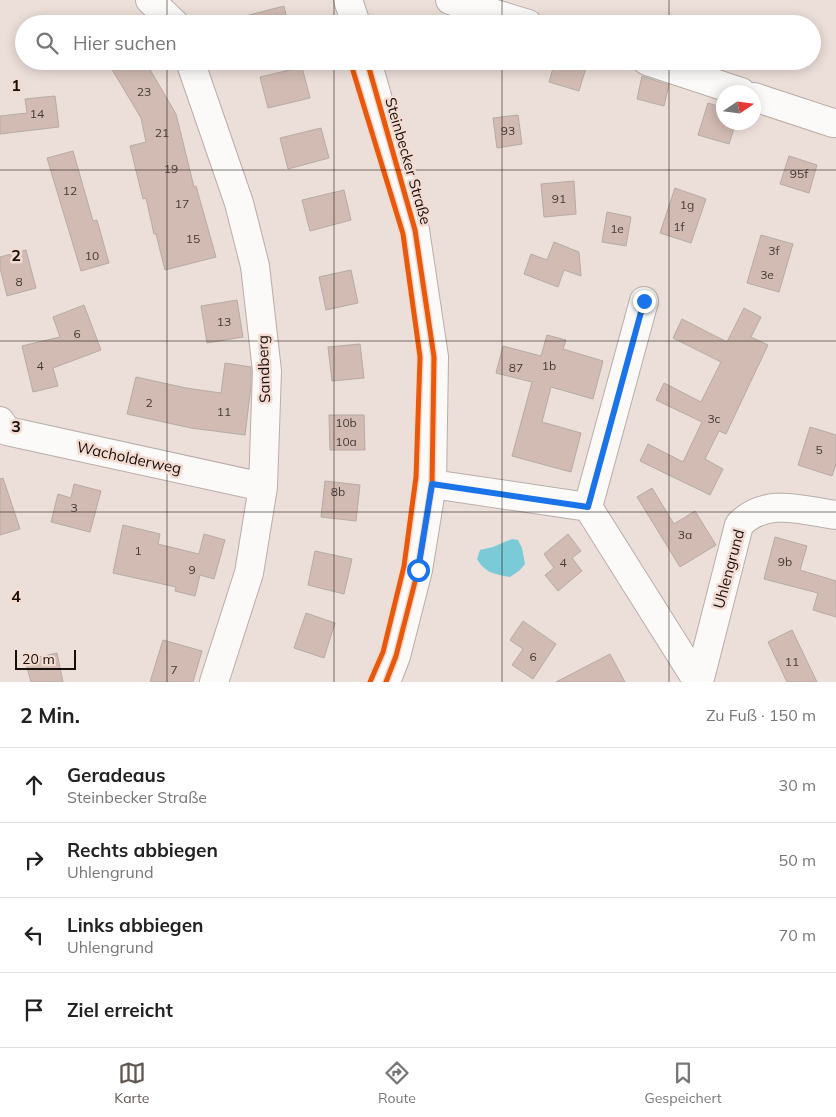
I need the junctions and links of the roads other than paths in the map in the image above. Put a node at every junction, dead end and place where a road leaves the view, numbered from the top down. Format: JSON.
{"nodes":[{"id":1,"x":150,"y":0,"type":"edge"},
{"id":2,"x":348,"y":0,"type":"edge"},
{"id":3,"x":450,"y":0,"type":"edge"},
{"id":4,"x":166,"y":15,"type":"edge"},
{"id":5,"x":353,"y":15,"type":"edge"},
{"id":6,"x":499,"y":15,"type":"edge"},
{"id":7,"x":193,"y":70,"type":"edge"},
{"id":8,"x":370,"y":70,"type":"edge"},
{"id":9,"x":674,"y":70,"type":"edge"},
{"id":10,"x":720,"y":85,"type":"edge"},
{"id":11,"x":761,"y":99,"type":"edge"},
{"id":12,"x":833,"y":123,"type":"dead end"},
{"id":13,"x":644,"y":301,"type":"dead end"},
{"id":14,"x":0,"y":421,"type":"edge"},
{"id":15,"x":432,"y":484,"type":"junction"},
{"id":16,"x":263,"y":487,"type":"junction"},
{"id":17,"x":588,"y":507,"type":"junction"},
{"id":18,"x":836,"y":515,"type":"edge"},
{"id":19,"x":214,"y":682,"type":"edge"},
{"id":20,"x":386,"y":682,"type":"edge"},
{"id":21,"x":698,"y":682,"type":"edge"}],
"edges":[{"from":1,"to":4,"type":"street"},
{"from":2,"to":5,"type":"street"},
{"from":3,"to":6,"type":"street"},
{"from":7,"to":16,"type":"street","name":"Sandberg"},
{"from":8,"to":15,"type":"street","name":"Steinbecker Straße"},
{"from":9,"to":10,"type":"street"},
{"from":11,"to":12,"type":"street"},
{"from":13,"to":17,"type":"street"},
{"from":14,"to":16,"type":"street","name":"Wacholderweg"},
{"from":15,"to":17,"type":"street"},
{"from":15,"to":20,"type":"street","name":"Steinbecker Straße"},
{"from":16,"to":19,"type":"street","name":"Sandberg"},
{"from":17,"to":21,"type":"street","name":"Uhlengrund"},
{"from":18,"to":21,"type":"street","name":"Uhlengrund"}]}
